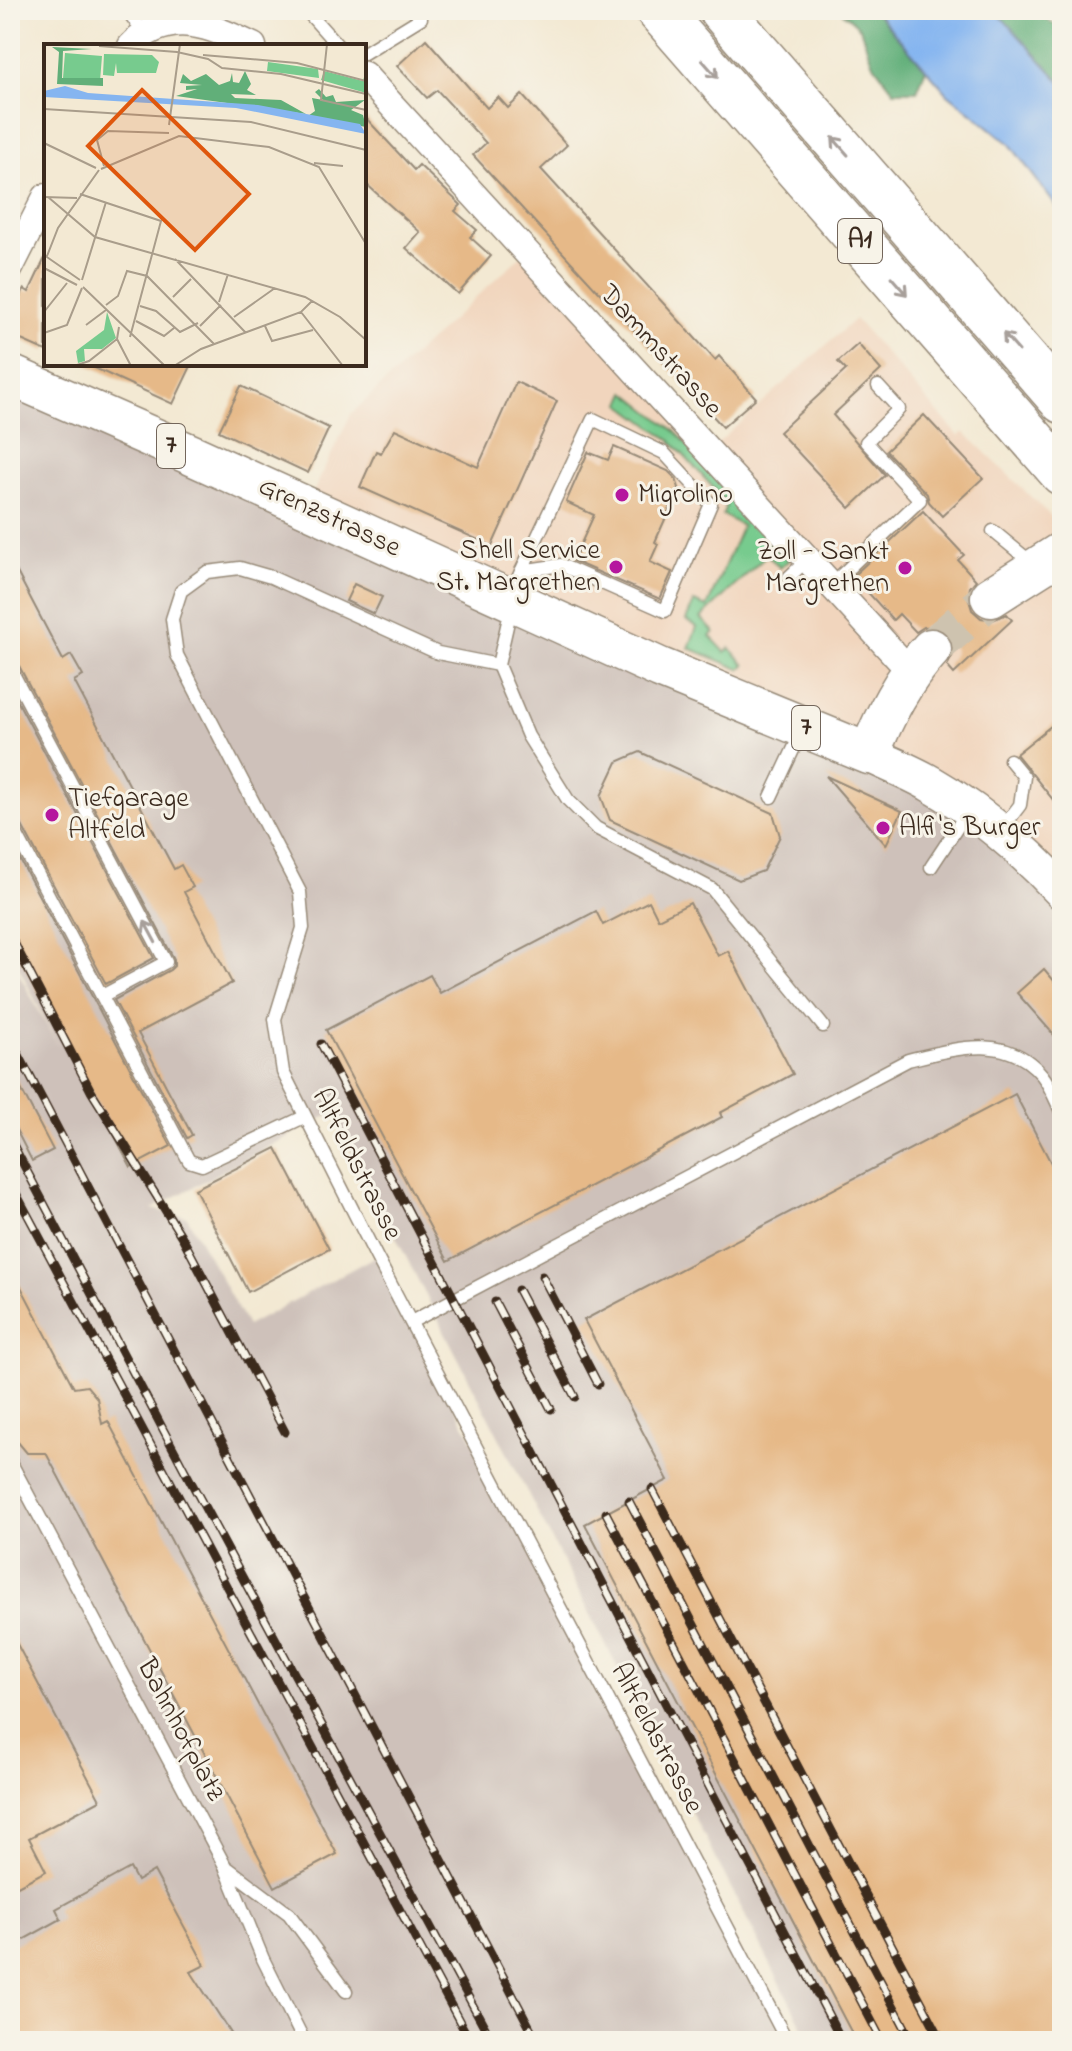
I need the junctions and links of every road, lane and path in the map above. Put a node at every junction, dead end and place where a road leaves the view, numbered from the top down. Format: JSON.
{"nodes":[{"id":1,"x":127,"y":10,"type":"edge"},
{"id":2,"x":306,"y":10,"type":"edge"},
{"id":3,"x":658,"y":10,"type":"edge"},
{"id":4,"x":721,"y":10,"type":"edge"},
{"id":5,"x":421,"y":18,"type":"dead end"},
{"id":6,"x":137,"y":40,"type":"edge"},
{"id":7,"x":249,"y":44,"type":"edge"},
{"id":8,"x":336,"y":44,"type":"edge"},
{"id":9,"x":366,"y":52,"type":"edge"},
{"id":10,"x":366,"y":77,"type":"edge"},
{"id":11,"x":44,"y":201,"type":"edge"},
{"id":12,"x":10,"y":268,"type":"edge"},
{"id":13,"x":10,"y":375,"type":"edge"},
{"id":14,"x":878,"y":386,"type":"dead end"},
{"id":15,"x":1062,"y":401,"type":"edge"},
{"id":16,"x":1062,"y":473,"type":"edge"},
{"id":17,"x":993,"y":531,"type":"dead end"},
{"id":18,"x":1050,"y":560,"type":"edge"},
{"id":19,"x":831,"y":585,"type":"junction"},
{"id":20,"x":517,"y":587,"type":"junction"},
{"id":21,"x":991,"y":597,"type":"tunnel mouth"},
{"id":22,"x":921,"y":660,"type":"joint"},
{"id":23,"x":498,"y":665,"type":"junction"},
{"id":24,"x":10,"y":668,"type":"edge"},
{"id":25,"x":804,"y":727,"type":"junction"},
{"id":26,"x":869,"y":754,"type":"junction"},
{"id":27,"x":1010,"y":760,"type":"dead end"},
{"id":28,"x":771,"y":797,"type":"dead end"},
{"id":29,"x":970,"y":809,"type":"junction"},
{"id":30,"x":10,"y":822,"type":"edge"},
{"id":31,"x":999,"y":832,"type":"junction"},
{"id":32,"x":931,"y":867,"type":"dead end"},
{"id":33,"x":1062,"y":891,"type":"edge"},
{"id":34,"x":102,"y":996,"type":"junction"},
{"id":35,"x":823,"y":1026,"type":"dead end"},
{"id":36,"x":1062,"y":1113,"type":"edge"},
{"id":37,"x":304,"y":1117,"type":"junction"},
{"id":38,"x":411,"y":1322,"type":"junction"},
{"id":39,"x":10,"y":1461,"type":"edge"},
{"id":40,"x":225,"y":1866,"type":"junction"},
{"id":41,"x":346,"y":1991,"type":"dead end"},
{"id":42,"x":304,"y":2041,"type":"edge"},
{"id":43,"x":787,"y":2041,"type":"edge"}],
"edges":[{"from":1,"to":6,"type":"lane"},
{"from":2,"to":8,"type":"lane"},
{"from":3,"to":16,"type":"highway","number":"A1","one_way":true},
{"from":15,"to":4,"type":"highway","number":"A1","one_way":true},
{"from":5,"to":9,"type":"lane"},
{"from":6,"to":7,"type":"street"},
{"from":10,"to":19,"type":"street","name":"Dammstrasse"},
{"from":11,"to":12,"type":"street"},
{"from":13,"to":20,"type":"main road","name":"Grenzstrasse","number":"7"},
{"from":14,"to":19,"type":"lane"},
{"from":17,"to":18,"type":"lane"},
{"from":18,"to":21,"type":"main road"},
{"from":19,"to":22,"type":"street","name":"Dammstrasse"},
{"from":20,"to":20,"type":"lane"},
{"from":20,"to":23,"type":"lane"},
{"from":20,"to":25,"type":"main road","name":"Grenzstrasse","number":"7"},
{"from":22,"to":26,"type":"main road"},
{"from":23,"to":35,"type":"lane"},
{"from":23,"to":37,"type":"lane","name":"Altfeldstrasse"},
{"from":34,"to":24,"type":"lane","one_way":true},
{"from":25,"to":26,"type":"main road","name":"Grenzstrasse","number":"7"},
{"from":25,"to":28,"type":"lane"},
{"from":26,"to":29,"type":"main road"},
{"from":27,"to":31,"type":"lane"},
{"from":29,"to":31,"type":"main road"},
{"from":29,"to":32,"type":"lane"},
{"from":30,"to":34,"type":"lane"},
{"from":31,"to":33,"type":"main road"},
{"from":34,"to":37,"type":"lane"},
{"from":36,"to":38,"type":"lane"},
{"from":37,"to":38,"type":"lane","name":"Altfeldstrasse"},
{"from":38,"to":43,"type":"lane","name":"Altfeldstrasse"},
{"from":39,"to":40,"type":"lane","name":"Bahnhofplatz"},
{"from":40,"to":41,"type":"lane","name":"Bahnhofplatz"},
{"from":40,"to":42,"type":"lane"}]}
